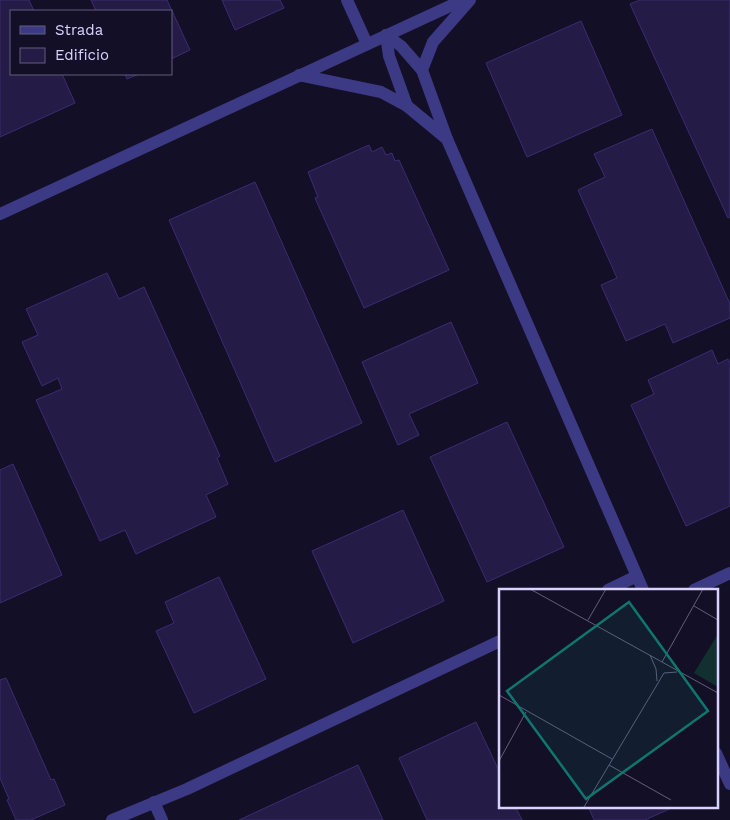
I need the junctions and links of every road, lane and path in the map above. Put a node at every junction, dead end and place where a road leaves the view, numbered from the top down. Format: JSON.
{"nodes":[{"id":1,"x":347,"y":0,"type":"edge"},
{"id":2,"x":462,"y":0,"type":"edge"},
{"id":3,"x":470,"y":0,"type":"edge"},
{"id":4,"x":386,"y":35,"type":"junction"},
{"id":5,"x":367,"y":44,"type":"junction"},
{"id":6,"x":422,"y":70,"type":"junction"},
{"id":7,"x":299,"y":75,"type":"junction"},
{"id":8,"x":407,"y":106,"type":"junction"},
{"id":9,"x":447,"y":139,"type":"junction"},
{"id":10,"x":0,"y":214,"type":"edge"},
{"id":11,"x":730,"y":573,"type":"edge"},
{"id":12,"x":637,"y":576,"type":"junction"},
{"id":13,"x":610,"y":589,"type":"edge"},
{"id":14,"x":643,"y":589,"type":"edge"},
{"id":15,"x":696,"y":589,"type":"edge"},
{"id":16,"x":499,"y":641,"type":"edge"},
{"id":17,"x":718,"y":757,"type":"edge"},
{"id":18,"x":730,"y":784,"type":"edge"},
{"id":19,"x":154,"y":802,"type":"junction"},
{"id":20,"x":112,"y":820,"type":"edge"},
{"id":21,"x":162,"y":820,"type":"edge"}],
"edges":[{"from":1,"to":5,"type":"street"},
{"from":2,"to":4,"type":"street"},
{"from":3,"to":6,"type":"street"},
{"from":4,"to":5,"type":"street"},
{"from":4,"to":6,"type":"street"},
{"from":4,"to":8,"type":"street"},
{"from":5,"to":7,"type":"street"},
{"from":6,"to":9,"type":"street"},
{"from":7,"to":8,"type":"street"},
{"from":7,"to":10,"type":"street"},
{"from":8,"to":9,"type":"street"},
{"from":9,"to":12,"type":"street"},
{"from":11,"to":15,"type":"street"},
{"from":12,"to":13,"type":"street"},
{"from":12,"to":14,"type":"street"},
{"from":16,"to":19,"type":"street"},
{"from":17,"to":18,"type":"street"},
{"from":19,"to":20,"type":"street"},
{"from":19,"to":21,"type":"street"}]}
